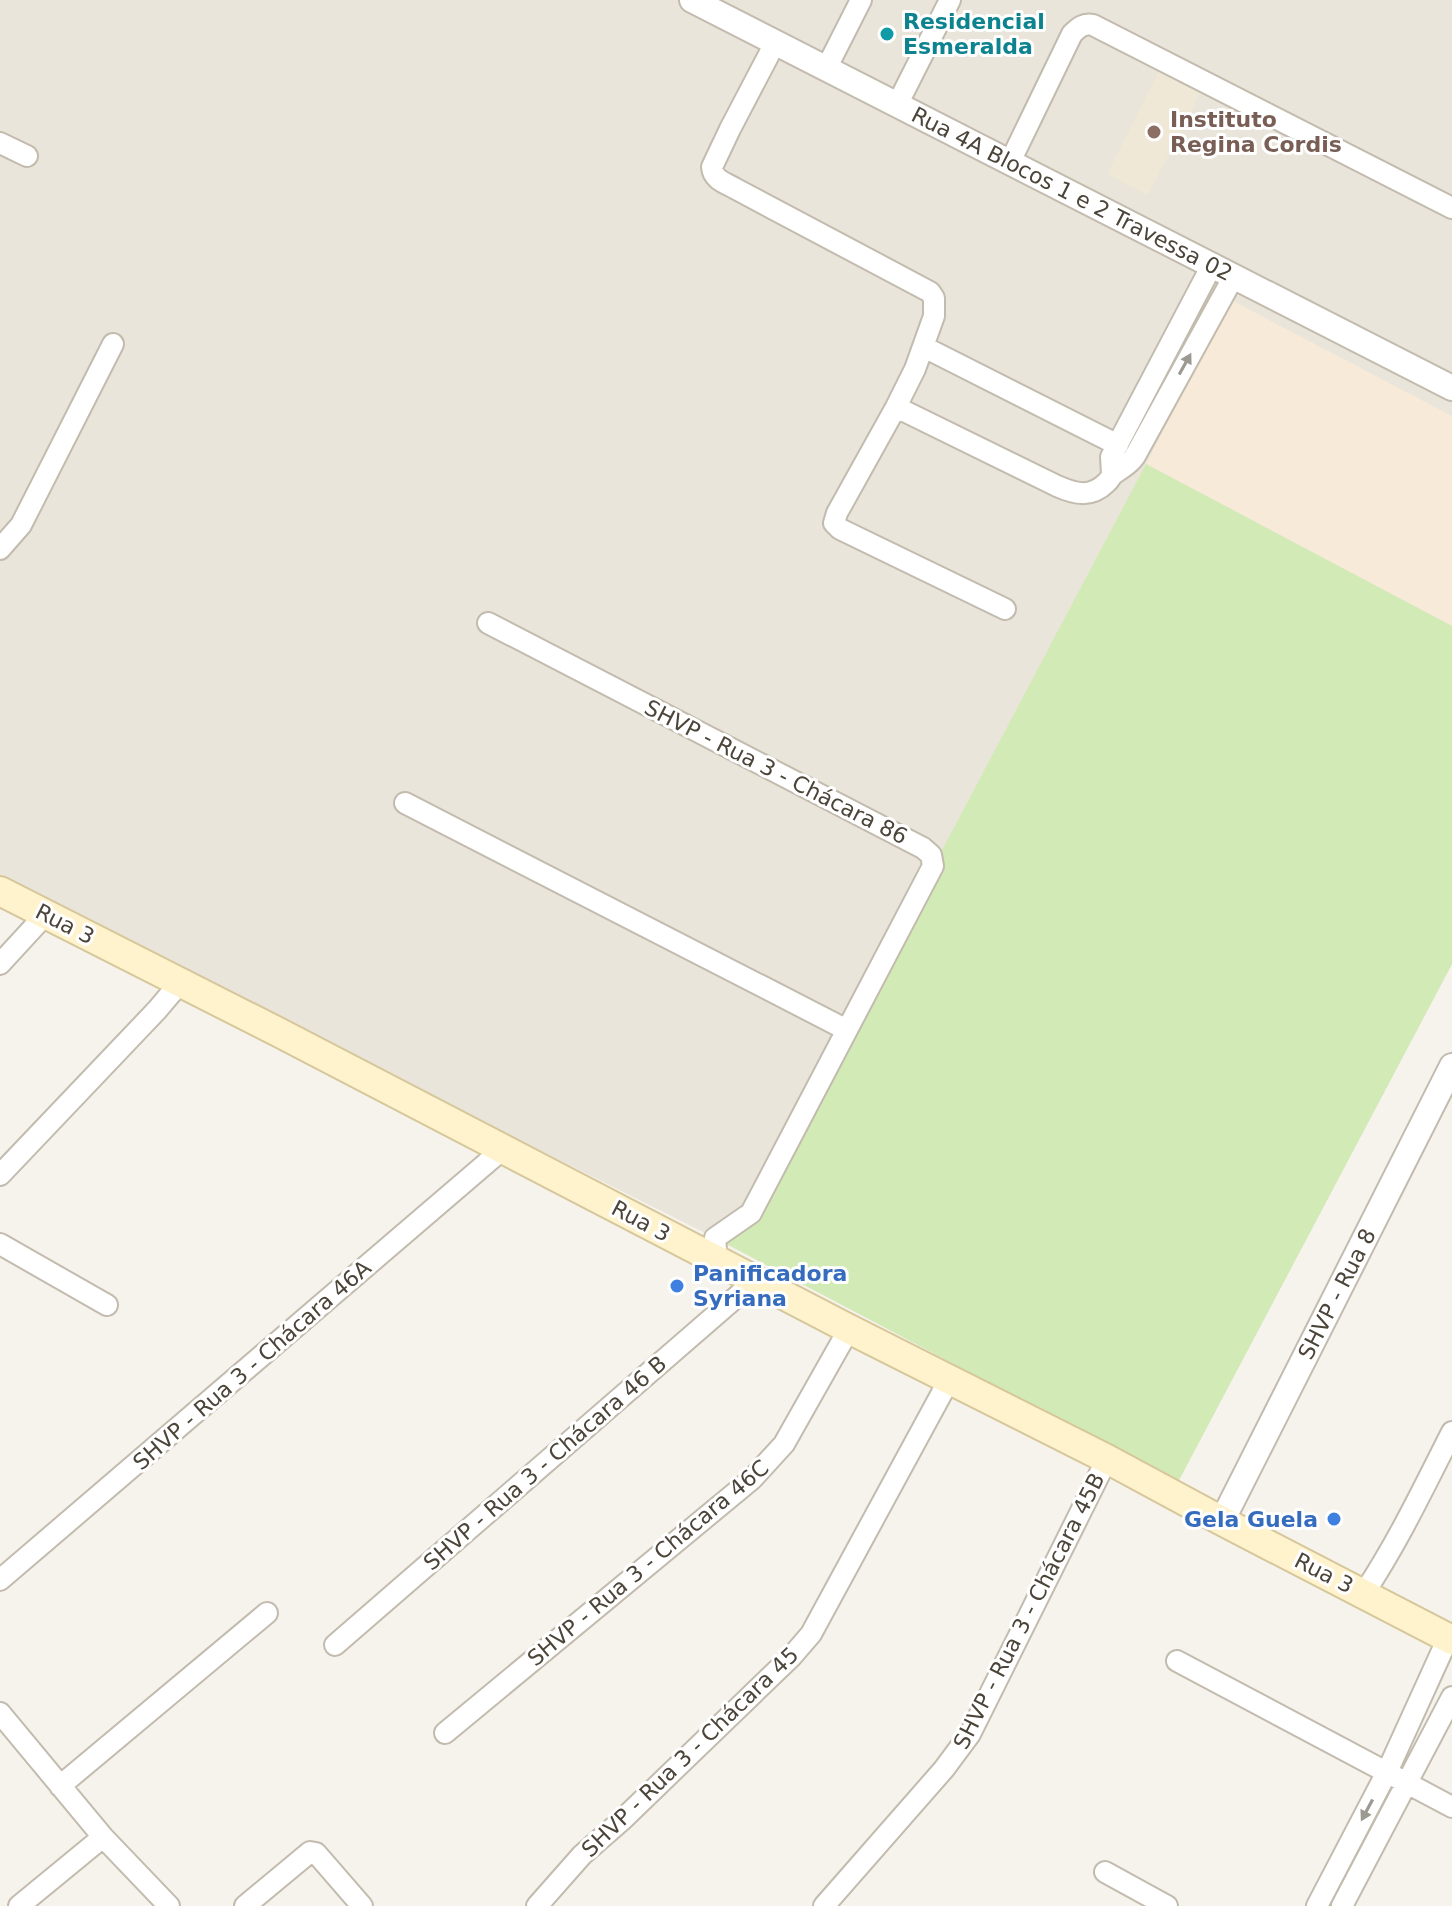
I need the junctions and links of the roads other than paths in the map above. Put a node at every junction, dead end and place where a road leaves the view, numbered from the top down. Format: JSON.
{"nodes":[{"id":1,"x":861,"y":0,"type":"edge"},
{"id":2,"x":950,"y":0,"type":"edge"},
{"id":3,"x":706,"y":3,"type":"edge"},
{"id":4,"x":775,"y":43,"type":"junction"},
{"id":5,"x":826,"y":69,"type":"junction"},
{"id":6,"x":897,"y":105,"type":"junction"},
{"id":7,"x":0,"y":143,"type":"edge"},
{"id":8,"x":27,"y":156,"type":"dead end"},
{"id":9,"x":1010,"y":162,"type":"junction"},
{"id":10,"x":1452,"y":208,"type":"edge"},
{"id":11,"x":1212,"y":265,"type":"junction"},
{"id":12,"x":1234,"y":276,"type":"junction"},
{"id":13,"x":113,"y":344,"type":"dead end"},
{"id":14,"x":924,"y":347,"type":"junction"},
{"id":15,"x":1452,"y":388,"type":"edge"},
{"id":16,"x":1144,"y":394,"type":"junction"},
{"id":17,"x":1163,"y":404,"type":"junction"},
{"id":18,"x":896,"y":407,"type":"junction"},
{"id":19,"x":1118,"y":445,"type":"junction"},
{"id":20,"x":1112,"y":474,"type":"junction"},
{"id":21,"x":0,"y":549,"type":"edge"},
{"id":22,"x":1005,"y":609,"type":"dead end"},
{"id":23,"x":488,"y":623,"type":"dead end"},
{"id":24,"x":405,"y":803,"type":"dead end"},
{"id":25,"x":0,"y":891,"type":"edge"},
{"id":26,"x":46,"y":914,"type":"junction"},
{"id":27,"x":0,"y":964,"type":"edge"},
{"id":28,"x":179,"y":984,"type":"junction"},
{"id":29,"x":847,"y":1030,"type":"junction"},
{"id":30,"x":1452,"y":1066,"type":"edge"},
{"id":31,"x":503,"y":1149,"type":"junction"},
{"id":32,"x":0,"y":1175,"type":"edge"},
{"id":33,"x":0,"y":1244,"type":"edge"},
{"id":34,"x":717,"y":1261,"type":"junction"},
{"id":35,"x":756,"y":1280,"type":"junction"},
{"id":36,"x":107,"y":1305,"type":"dead end"},
{"id":37,"x":849,"y":1329,"type":"junction"},
{"id":38,"x":949,"y":1380,"type":"junction"},
{"id":39,"x":1452,"y":1432,"type":"edge"},
{"id":40,"x":1107,"y":1459,"type":"junction"},
{"id":41,"x":1222,"y":1521,"type":"junction"},
{"id":42,"x":0,"y":1580,"type":"edge"},
{"id":43,"x":1364,"y":1593,"type":"junction"},
{"id":44,"x":267,"y":1613,"type":"dead end"},
{"id":45,"x":1450,"y":1639,"type":"edge"},
{"id":46,"x":335,"y":1645,"type":"dead end"},
{"id":47,"x":1177,"y":1661,"type":"dead end"},
{"id":48,"x":1452,"y":1697,"type":"edge"},
{"id":49,"x":0,"y":1713,"type":"edge"},
{"id":50,"x":1412,"y":1717,"type":"junction"},
{"id":51,"x":1434,"y":1729,"type":"junction"},
{"id":52,"x":445,"y":1733,"type":"dead end"},
{"id":53,"x":1387,"y":1772,"type":"junction"},
{"id":54,"x":1406,"y":1783,"type":"junction"},
{"id":55,"x":60,"y":1786,"type":"junction"},
{"id":56,"x":1452,"y":1807,"type":"edge"},
{"id":57,"x":103,"y":1837,"type":"junction"},
{"id":58,"x":1105,"y":1872,"type":"dead end"},
{"id":59,"x":19,"y":1906,"type":"edge"},
{"id":60,"x":169,"y":1906,"type":"edge"},
{"id":61,"x":245,"y":1906,"type":"edge"},
{"id":62,"x":362,"y":1906,"type":"edge"},
{"id":63,"x":537,"y":1906,"type":"edge"},
{"id":64,"x":824,"y":1906,"type":"edge"},
{"id":65,"x":1167,"y":1906,"type":"edge"},
{"id":66,"x":1317,"y":1906,"type":"edge"},
{"id":67,"x":1342,"y":1906,"type":"edge"}],
"edges":[{"from":1,"to":5,"type":"street"},
{"from":2,"to":6,"type":"street"},
{"from":3,"to":4,"type":"street","name":"Rua 4A Blocos 1 e 2 Travessa 02"},
{"from":4,"to":5,"type":"street","name":"Rua 4A Blocos 1 e 2 Travessa 02"},
{"from":4,"to":14,"type":"street"},
{"from":5,"to":6,"type":"street","name":"Rua 4A Blocos 1 e 2 Travessa 02"},
{"from":6,"to":9,"type":"street","name":"Rua 4A Blocos 1 e 2 Travessa 02"},
{"from":7,"to":8,"type":"street"},
{"from":9,"to":10,"type":"street"},
{"from":9,"to":11,"type":"street","name":"Rua 4A Blocos 1 e 2 Travessa 02"},
{"from":11,"to":12,"type":"street","name":"Rua 4A Blocos 1 e 2 Travessa 02"},
{"from":11,"to":16,"type":"street"},
{"from":12,"to":15,"type":"street","name":"Rua 4A Blocos 1 e 2 Travessa 02"},
{"from":17,"to":12,"type":"street","one_way":true},
{"from":13,"to":21,"type":"street"},
{"from":14,"to":18,"type":"street"},
{"from":14,"to":19,"type":"street"},
{"from":16,"to":17,"type":"street"},
{"from":16,"to":19,"type":"street"},
{"from":17,"to":20,"type":"street"},
{"from":18,"to":20,"type":"street"},
{"from":18,"to":22,"type":"street"},
{"from":19,"to":20,"type":"street"},
{"from":23,"to":29,"type":"street","name":"SHVP - Rua 3 - Chácara 86"},
{"from":24,"to":29,"type":"street"},
{"from":25,"to":26,"type":"main road","name":"Rua 3"},
{"from":26,"to":27,"type":"street"},
{"from":26,"to":28,"type":"main road","name":"Rua 3"},
{"from":28,"to":31,"type":"main road","name":"Rua 3"},
{"from":28,"to":32,"type":"street"},
{"from":29,"to":34,"type":"street","name":"SHVP - Rua 3 - Chácara 86"},
{"from":30,"to":41,"type":"street","name":"SHVP - Rua 8"},
{"from":31,"to":34,"type":"main road","name":"Rua 3"},
{"from":31,"to":42,"type":"street","name":"SHVP - Rua 3 - Chácara 46A"},
{"from":33,"to":36,"type":"street"},
{"from":34,"to":35,"type":"main road","name":"Rua 3"},
{"from":35,"to":37,"type":"main road","name":"Rua 3"},
{"from":35,"to":46,"type":"street","name":"SHVP - Rua 3 - Chácara 46 B"},
{"from":37,"to":38,"type":"main road","name":"Rua 3"},
{"from":37,"to":52,"type":"street","name":"SHVP - Rua 3 - Chácara 46C"},
{"from":38,"to":40,"type":"main road","name":"Rua 3"},
{"from":38,"to":63,"type":"street","name":"SHVP - Rua 3 - Chácara 45"},
{"from":39,"to":43,"type":"street"},
{"from":40,"to":41,"type":"main road","name":"Rua 3"},
{"from":40,"to":64,"type":"street","name":"SHVP - Rua 3 - Chácara 45B"},
{"from":41,"to":43,"type":"main road","name":"Rua 3"},
{"from":43,"to":45,"type":"main road","name":"Rua 3"},
{"from":44,"to":55,"type":"street"},
{"from":45,"to":50,"type":"street"},
{"from":47,"to":53,"type":"street"},
{"from":48,"to":51,"type":"street"},
{"from":49,"to":55,"type":"street"},
{"from":50,"to":51,"type":"street"},
{"from":50,"to":53,"type":"street"},
{"from":51,"to":54,"type":"street"},
{"from":53,"to":54,"type":"street"},
{"from":53,"to":66,"type":"street","one_way":true},
{"from":54,"to":56,"type":"street"},
{"from":54,"to":67,"type":"street"},
{"from":55,"to":57,"type":"street"},
{"from":57,"to":59,"type":"street"},
{"from":57,"to":60,"type":"street"},
{"from":58,"to":65,"type":"street"},
{"from":61,"to":62,"type":"street"}]}
